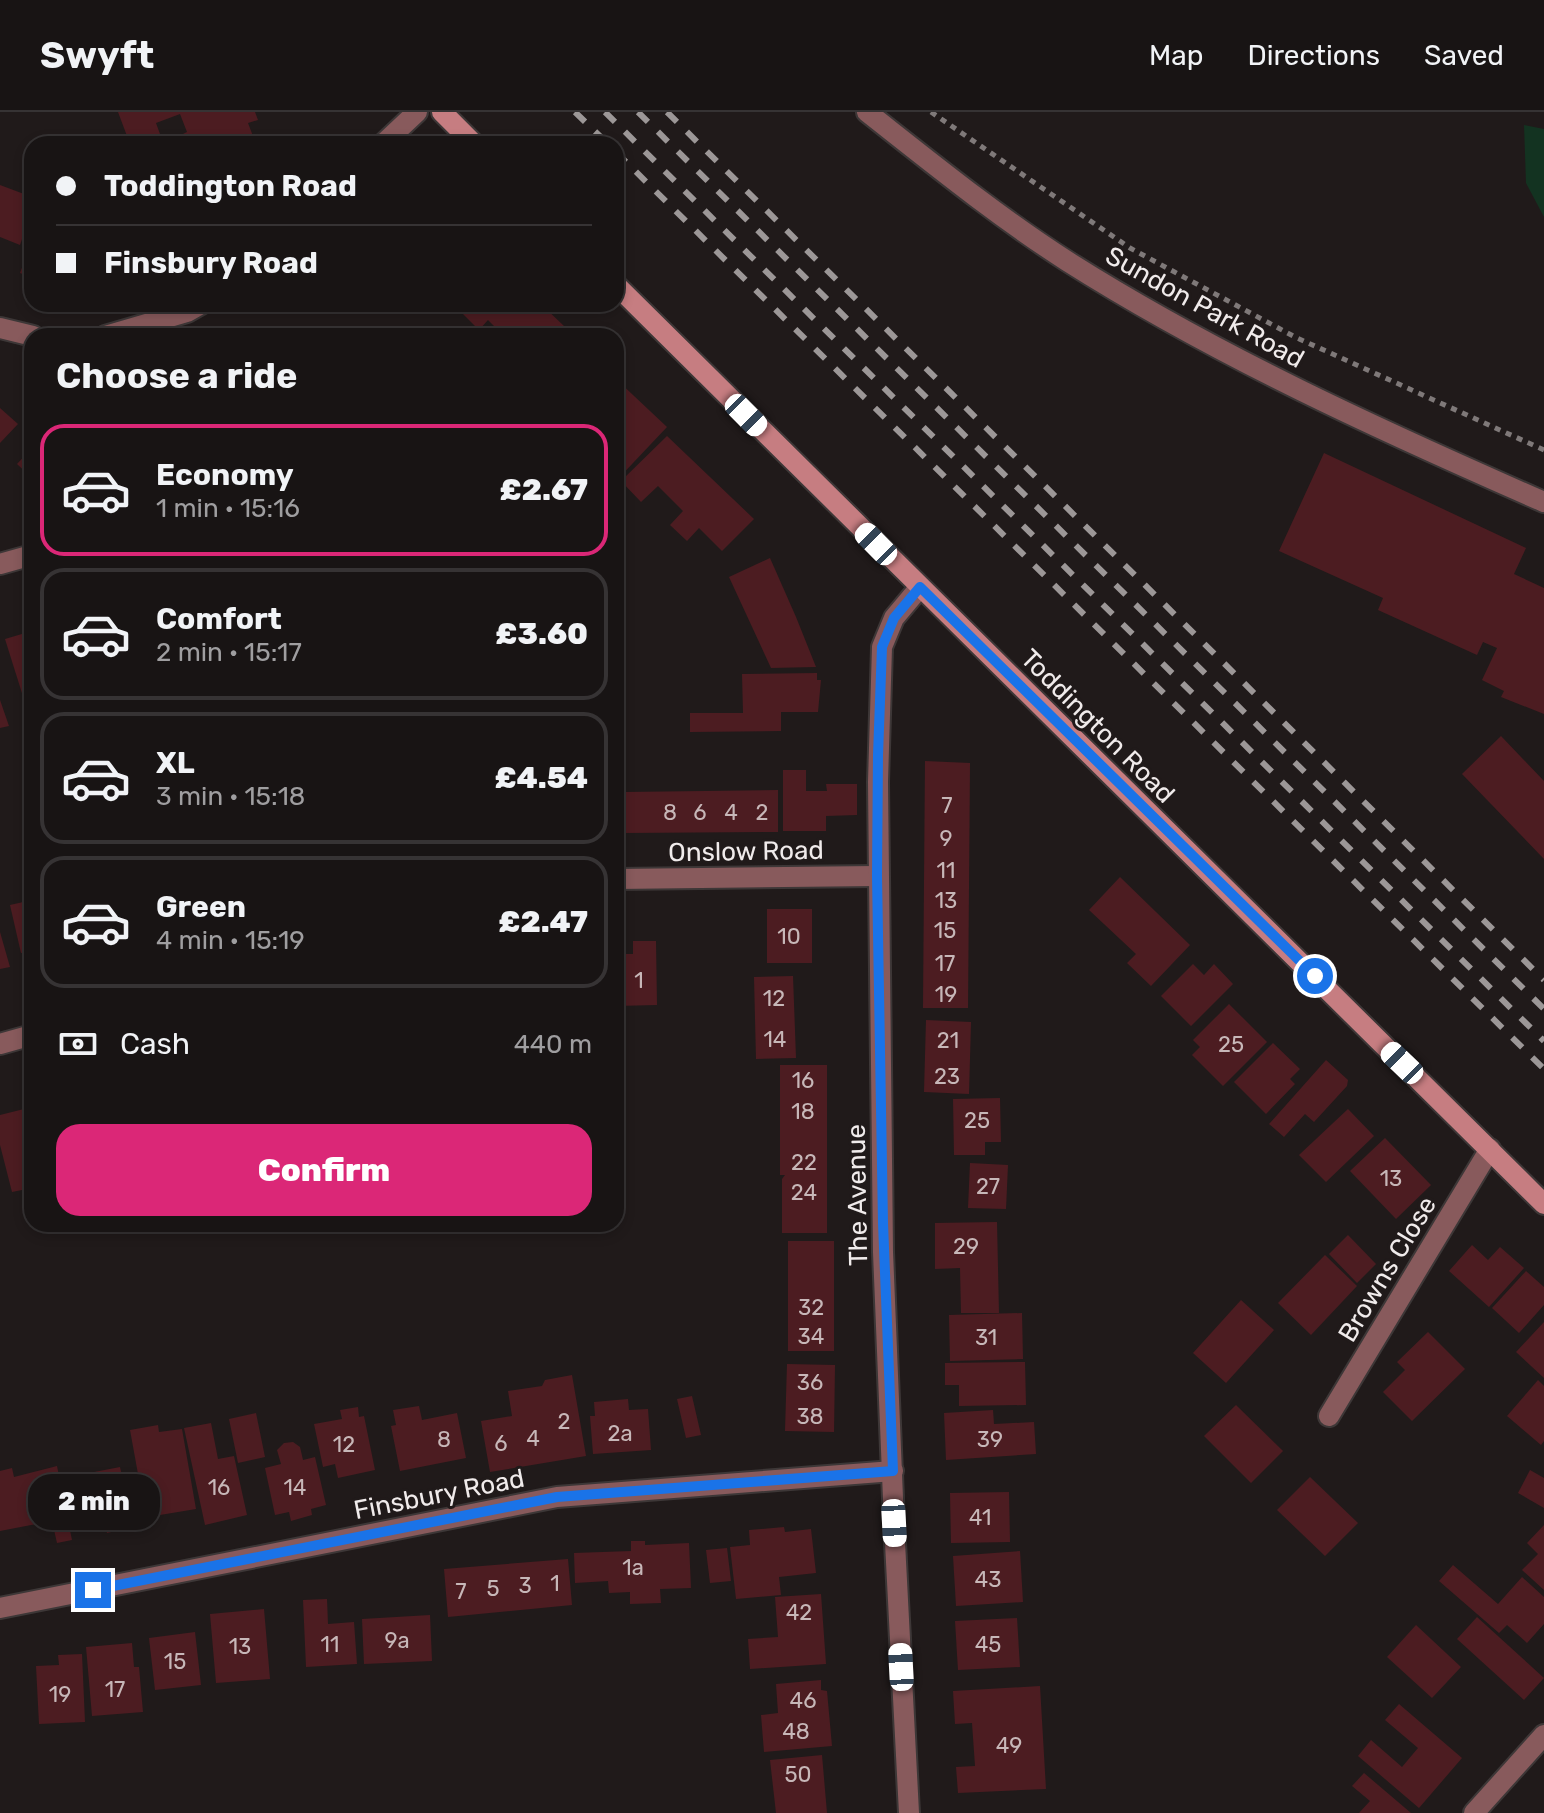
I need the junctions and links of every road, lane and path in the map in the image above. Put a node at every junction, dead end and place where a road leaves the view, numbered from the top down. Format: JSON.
{"nodes":[{"id":1,"x":417,"y":112,"type":"edge"},
{"id":2,"x":442,"y":112,"type":"edge"},
{"id":3,"x":867,"y":112,"type":"edge"},
{"id":4,"x":931,"y":112,"type":"edge"},
{"id":5,"x":392,"y":136,"type":"edge"},
{"id":6,"x":466,"y":136,"type":"edge"},
{"id":7,"x":624,"y":293,"type":"edge"},
{"id":8,"x":187,"y":312,"type":"edge"},
{"id":9,"x":0,"y":328,"type":"edge"},
{"id":10,"x":140,"y":328,"type":"edge"},
{"id":11,"x":24,"y":334,"type":"edge"},
{"id":12,"x":1544,"y":450,"type":"edge"},
{"id":13,"x":1544,"y":502,"type":"edge"},
{"id":14,"x":24,"y":557,"type":"edge"},
{"id":15,"x":0,"y":564,"type":"edge"},
{"id":16,"x":920,"y":587,"type":"junction"},
{"id":17,"x":877,"y":876,"type":"junction"},
{"id":18,"x":624,"y":879,"type":"edge"},
{"id":19,"x":24,"y":1037,"type":"edge"},
{"id":20,"x":0,"y":1044,"type":"edge"},
{"id":21,"x":1490,"y":1149,"type":"junction"},
{"id":22,"x":1544,"y":1204,"type":"edge"},
{"id":23,"x":1329,"y":1416,"type":"dead end"},
{"id":24,"x":893,"y":1471,"type":"junction"},
{"id":25,"x":0,"y":1608,"type":"edge"},
{"id":26,"x":1544,"y":1735,"type":"edge"},
{"id":27,"x":909,"y":1813,"type":"edge"},
{"id":28,"x":1474,"y":1813,"type":"edge"}],
"edges":[{"from":1,"to":5,"type":"street"},
{"from":2,"to":6,"type":"main road"},
{"from":3,"to":13,"type":"street","name":"Sundon Park Road"},
{"from":4,"to":12,"type":"path"},
{"from":7,"to":16,"type":"main road","name":"Toddington Road"},
{"from":8,"to":10,"type":"street"},
{"from":9,"to":11,"type":"street"},
{"from":14,"to":15,"type":"street"},
{"from":16,"to":17,"type":"street","name":"The Avenue"},
{"from":16,"to":21,"type":"main road","name":"Toddington Road"},
{"from":17,"to":18,"type":"street","name":"Onslow Road"},
{"from":17,"to":24,"type":"street","name":"The Avenue"},
{"from":19,"to":20,"type":"street"},
{"from":21,"to":22,"type":"main road","name":"Toddington Road"},
{"from":21,"to":23,"type":"street","name":"Browns Close"},
{"from":24,"to":25,"type":"street","name":"Finsbury Road"},
{"from":24,"to":27,"type":"street","name":"The Avenue"},
{"from":26,"to":28,"type":"street"}]}
